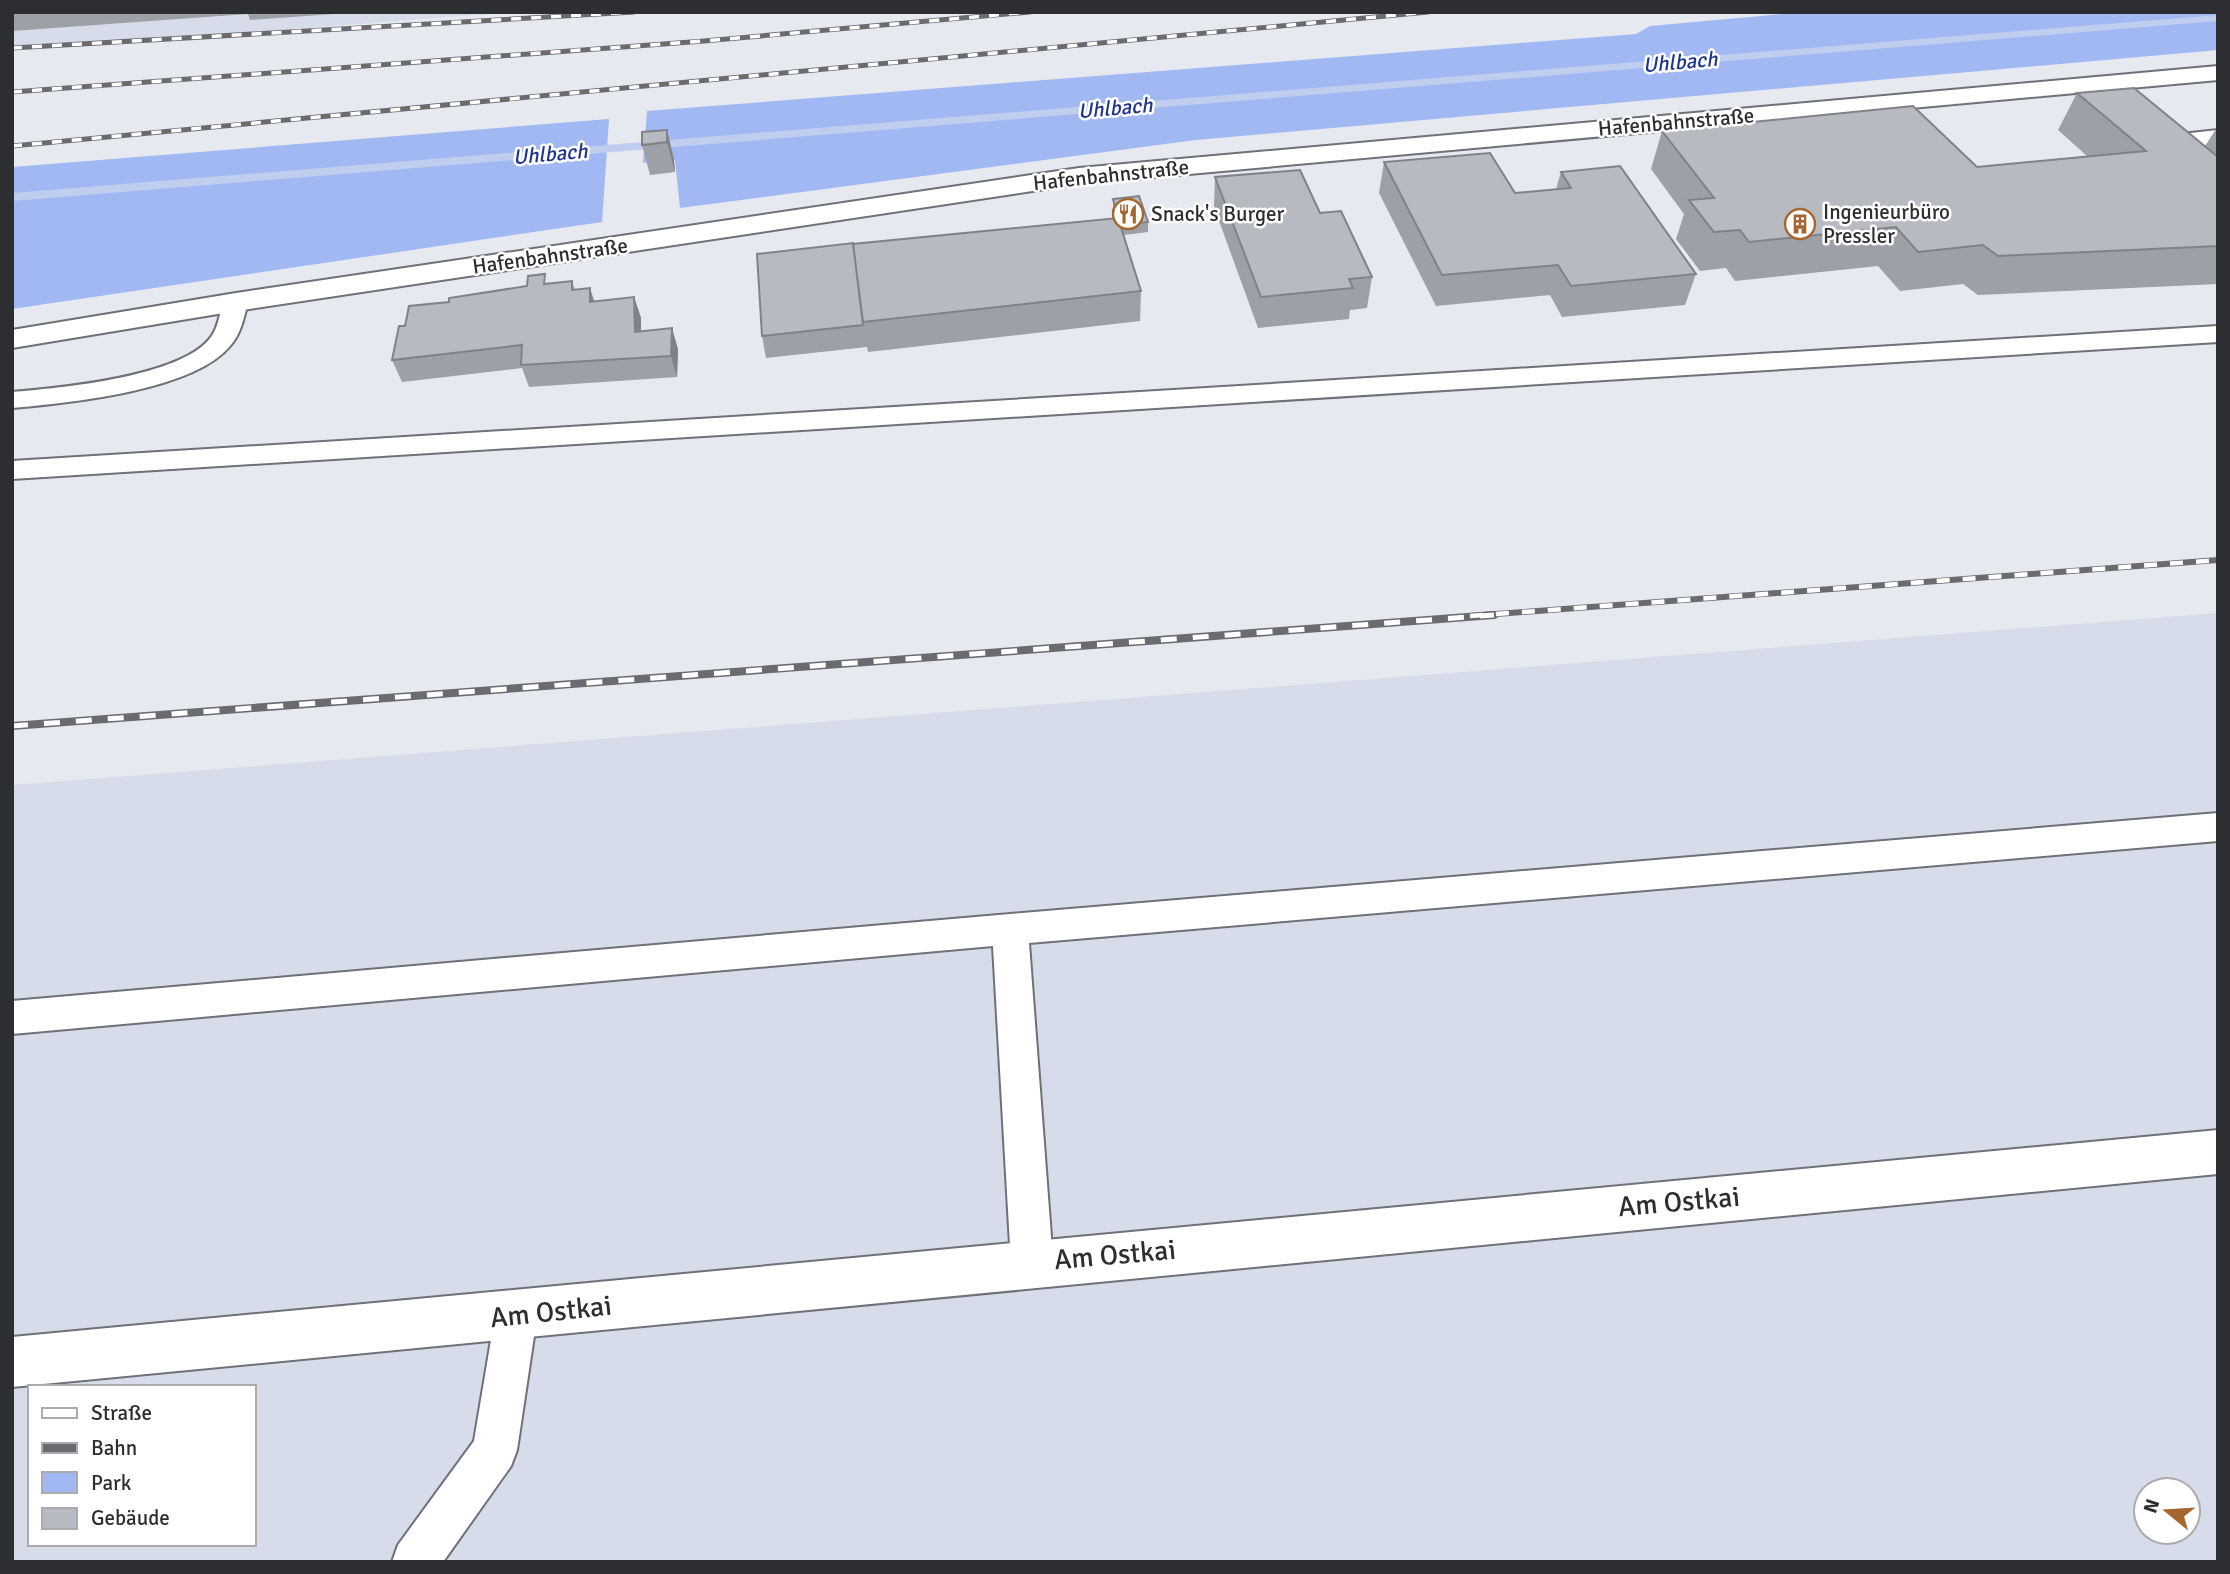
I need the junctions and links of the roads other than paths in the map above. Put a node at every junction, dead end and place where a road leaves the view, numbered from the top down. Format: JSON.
{"nodes":[{"id":1,"x":2218,"y":73,"type":"edge"},
{"id":2,"x":2112,"y":82,"type":"junction"},
{"id":3,"x":2135,"y":102,"type":"edge"},
{"id":4,"x":2162,"y":125,"type":"edge"},
{"id":5,"x":2218,"y":136,"type":"edge"},
{"id":6,"x":2180,"y":140,"type":"junction"},
{"id":7,"x":2199,"y":156,"type":"edge"},
{"id":8,"x":236,"y":302,"type":"junction"},
{"id":9,"x":2218,"y":334,"type":"edge"},
{"id":10,"x":12,"y":339,"type":"edge"},
{"id":11,"x":12,"y":400,"type":"edge"},
{"id":12,"x":12,"y":470,"type":"edge"},
{"id":13,"x":2218,"y":827,"type":"edge"},
{"id":14,"x":1010,"y":929,"type":"junction"},
{"id":15,"x":12,"y":1018,"type":"edge"},
{"id":16,"x":2218,"y":1152,"type":"edge"},
{"id":17,"x":1032,"y":1263,"type":"junction"},
{"id":18,"x":516,"y":1316,"type":"junction"},
{"id":19,"x":12,"y":1362,"type":"edge"},
{"id":20,"x":415,"y":1562,"type":"edge"}],
"edges":[{"from":1,"to":2,"type":"main road","name":"Hafenbahnstraße"},
{"from":2,"to":3,"type":"lane"},
{"from":2,"to":8,"type":"main road","name":"Hafenbahnstraße"},
{"from":4,"to":6,"type":"lane"},
{"from":5,"to":6,"type":"lane"},
{"from":6,"to":7,"type":"lane"},
{"from":8,"to":10,"type":"main road","name":"Hafenbahnstraße"},
{"from":8,"to":11,"type":"lane"},
{"from":9,"to":12,"type":"lane"},
{"from":13,"to":14,"type":"lane"},
{"from":14,"to":15,"type":"lane"},
{"from":14,"to":17,"type":"lane"},
{"from":16,"to":17,"type":"main road","name":"Am Ostkai"},
{"from":17,"to":18,"type":"main road","name":"Am Ostkai"},
{"from":18,"to":19,"type":"main road","name":"Am Ostkai"},
{"from":18,"to":20,"type":"lane"}]}
